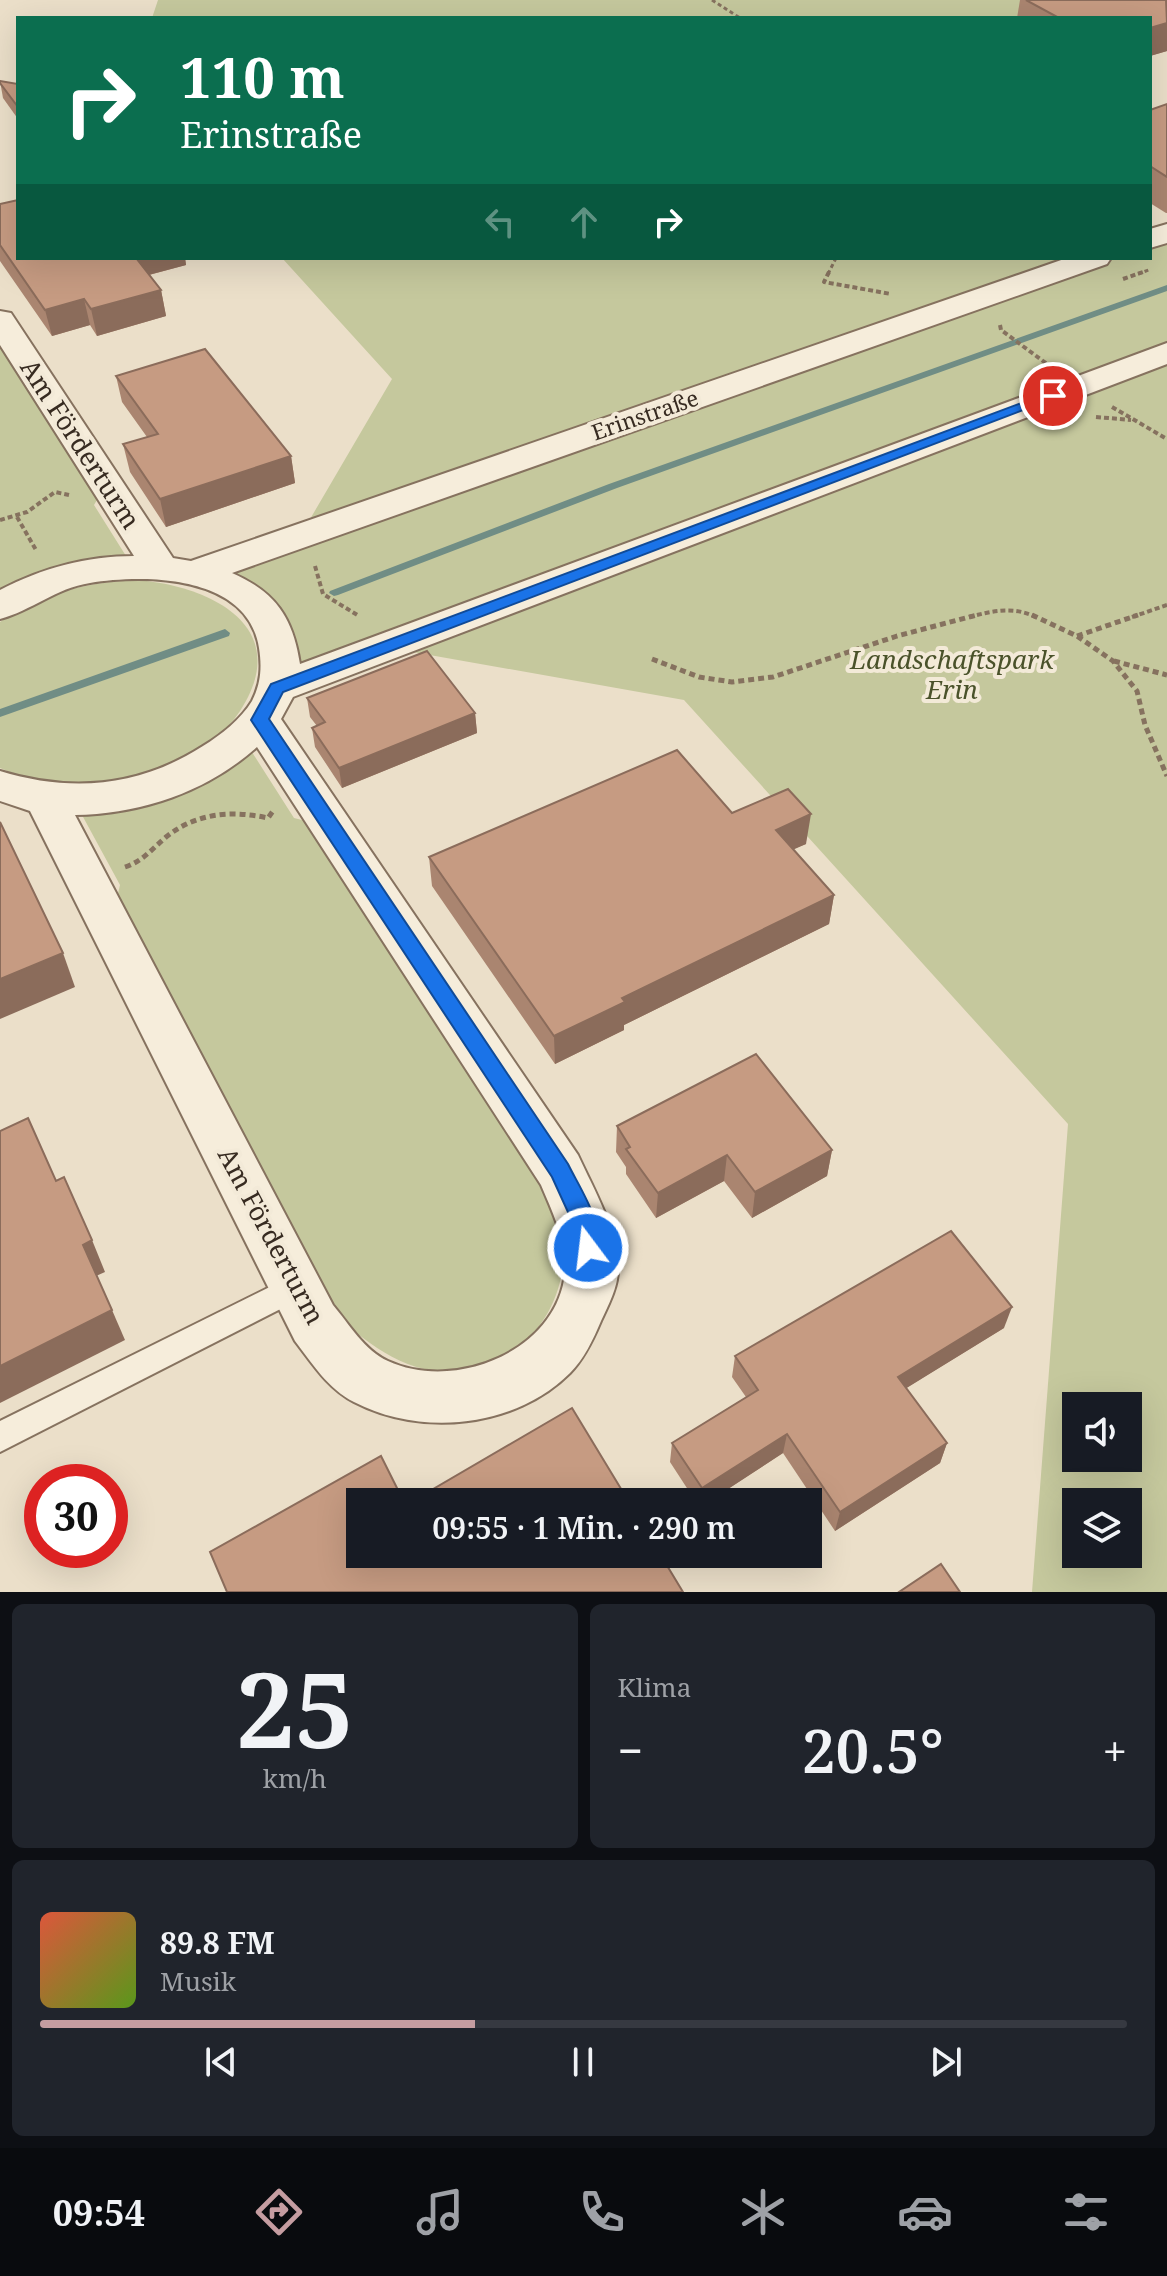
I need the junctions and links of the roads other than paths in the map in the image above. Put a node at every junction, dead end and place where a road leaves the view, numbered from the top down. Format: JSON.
{"nodes":[{"id":1,"x":1090,"y":260,"type":"edge"},
{"id":2,"x":0,"y":320,"type":"edge"},
{"id":3,"x":1167,"y":353,"type":"edge"},
{"id":4,"x":177,"y":570,"type":"junction"},
{"id":5,"x":0,"y":607,"type":"edge"},
{"id":6,"x":268,"y":704,"type":"junction"},
{"id":7,"x":14,"y":793,"type":"edge"},
{"id":8,"x":296,"y":1287,"type":"junction"},
{"id":9,"x":0,"y":1437,"type":"edge"}],
"edges":[{"from":1,"to":4,"type":"street","name":"Erinstraße"},
{"from":2,"to":4,"type":"street","name":"Am Förderturm"},
{"from":3,"to":6,"type":"street"},
{"from":4,"to":5,"type":"street"},
{"from":4,"to":6,"type":"street"},
{"from":6,"to":7,"type":"street"},
{"from":6,"to":8,"type":"street","name":"Am Förderturm"},
{"from":7,"to":8,"type":"street","name":"Am Förderturm"},
{"from":8,"to":9,"type":"lane"}]}
